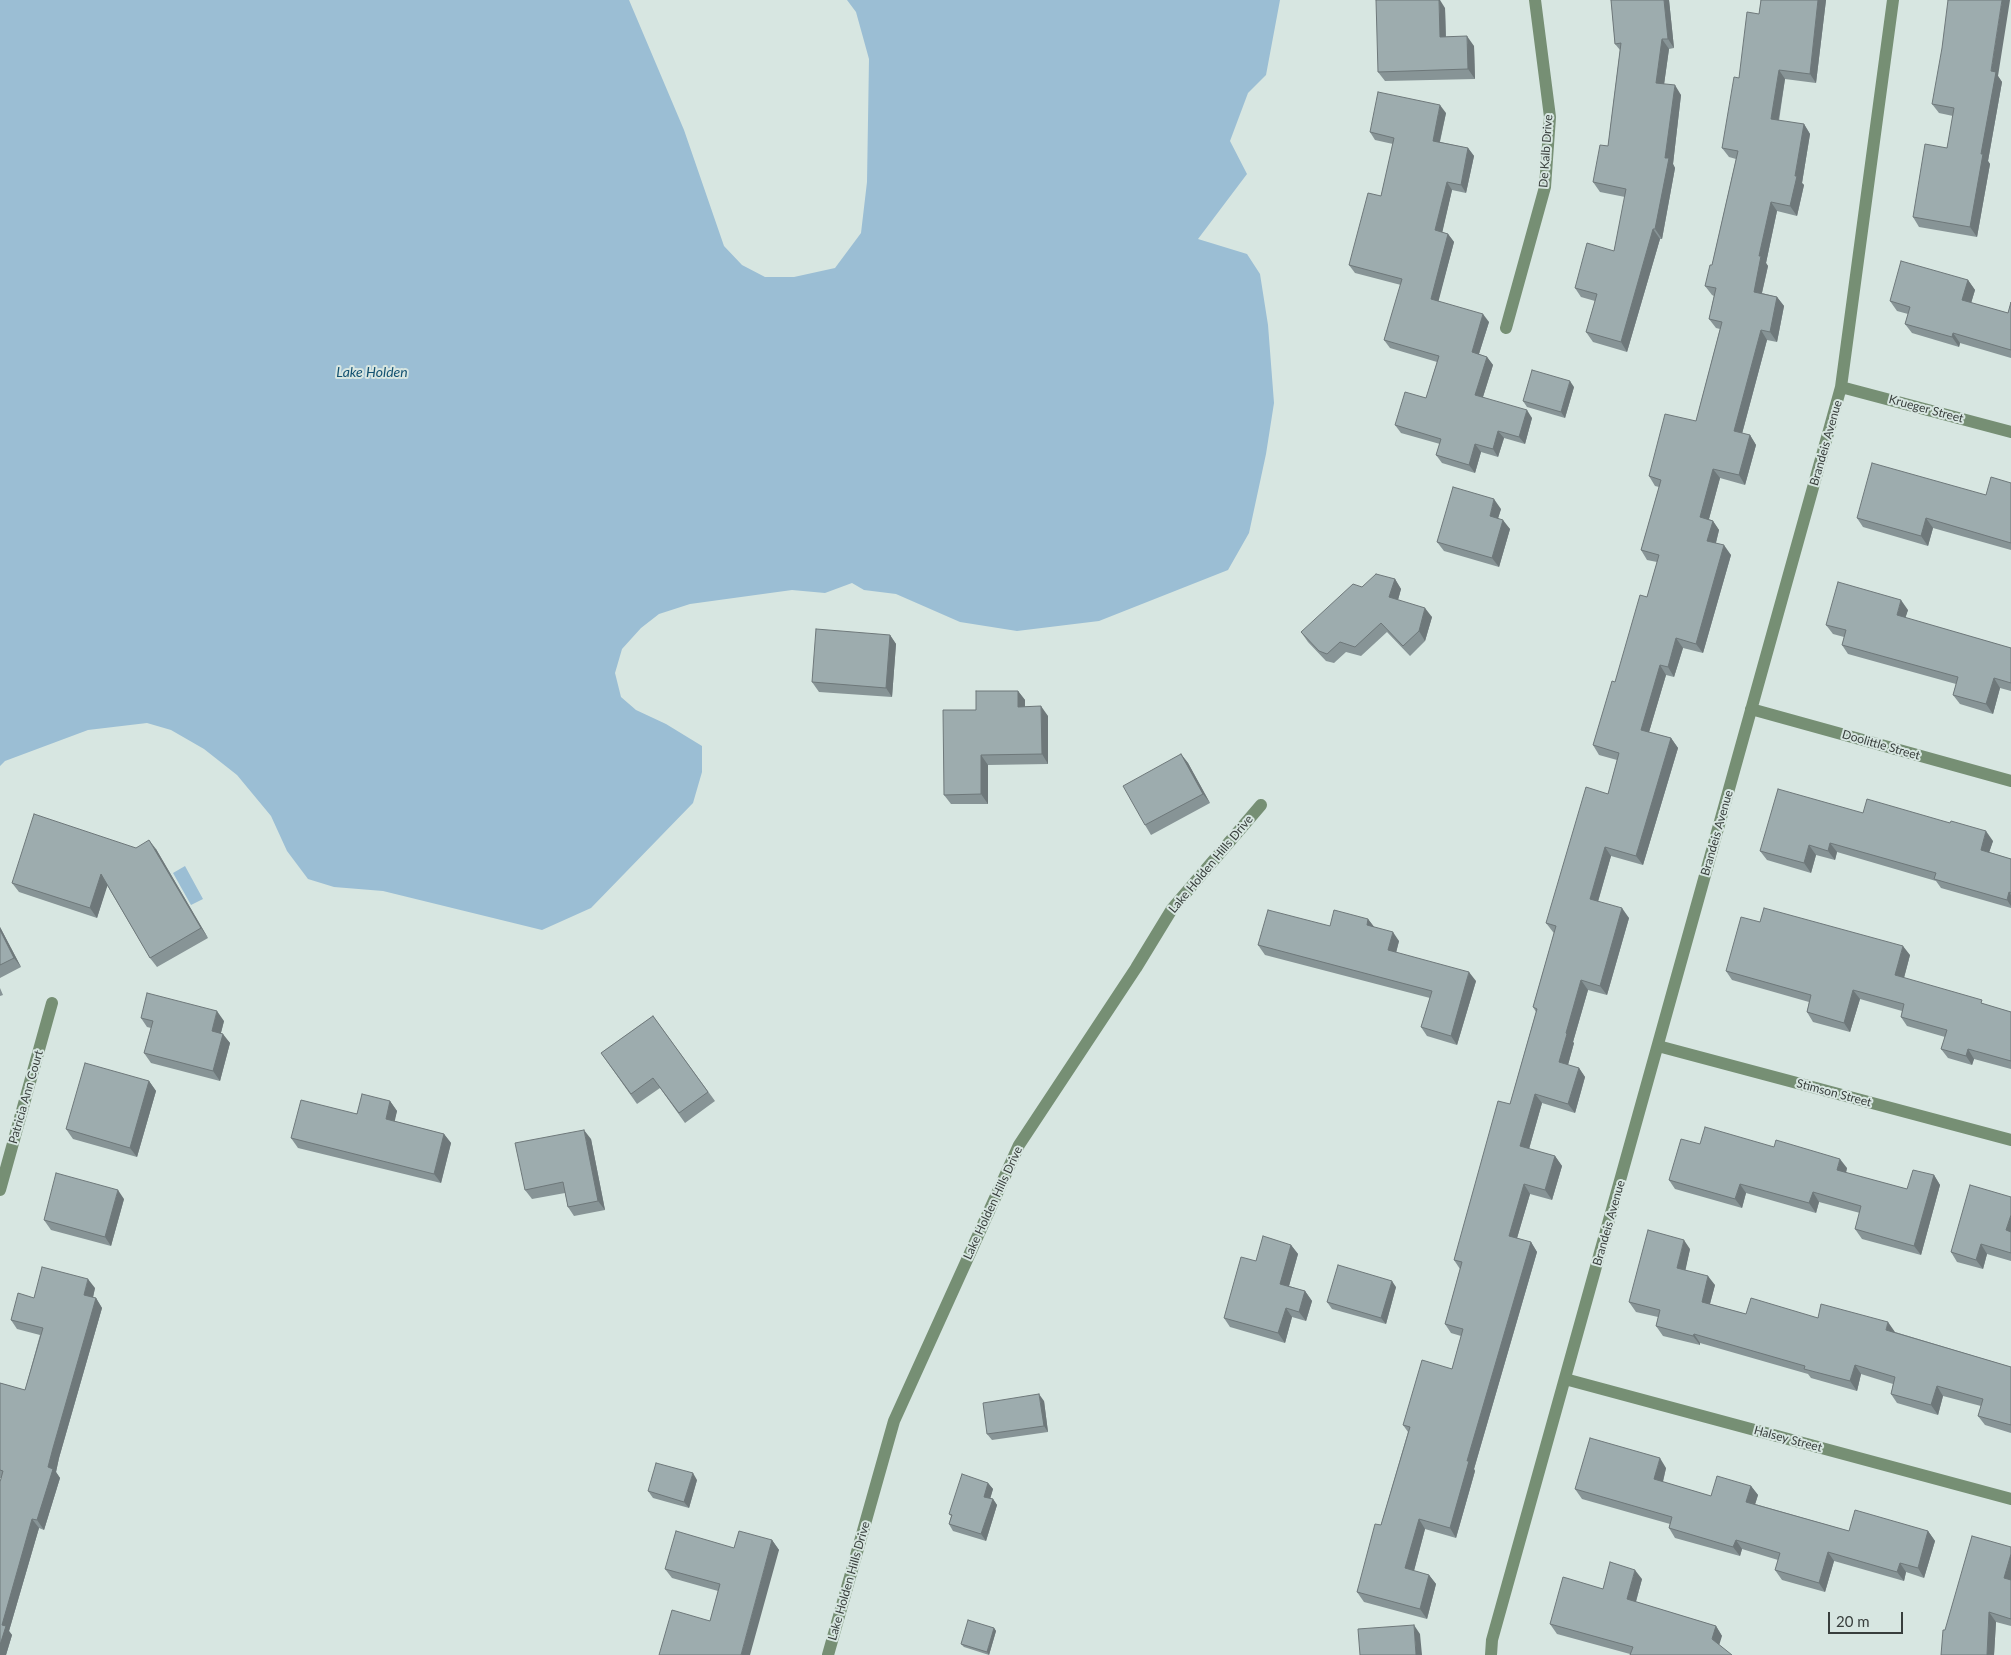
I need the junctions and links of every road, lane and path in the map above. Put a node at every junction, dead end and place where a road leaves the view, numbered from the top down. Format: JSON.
{"nodes":[{"id":1,"x":1535,"y":0,"type":"edge"},
{"id":2,"x":1893,"y":0,"type":"edge"},
{"id":3,"x":1506,"y":328,"type":"dead end"},
{"id":4,"x":1841,"y":387,"type":"junction"},
{"id":5,"x":2011,"y":432,"type":"edge"},
{"id":6,"x":1751,"y":709,"type":"junction"},
{"id":7,"x":2011,"y":781,"type":"edge"},
{"id":8,"x":1261,"y":804,"type":"dead end"},
{"id":9,"x":52,"y":1003,"type":"dead end"},
{"id":10,"x":1658,"y":1046,"type":"junction"},
{"id":11,"x":2011,"y":1140,"type":"edge"},
{"id":12,"x":0,"y":1190,"type":"edge"},
{"id":13,"x":1565,"y":1379,"type":"junction"},
{"id":14,"x":2011,"y":1499,"type":"edge"},
{"id":15,"x":828,"y":1655,"type":"edge"},
{"id":16,"x":1491,"y":1655,"type":"edge"}],
"edges":[{"from":1,"to":3,"type":"street","name":"De Kalb Drive"},
{"from":2,"to":4,"type":"street","name":"Brandeis Avenue"},
{"from":4,"to":5,"type":"street","name":"Krueger Street"},
{"from":4,"to":6,"type":"street","name":"Brandeis Avenue"},
{"from":6,"to":7,"type":"street","name":"Doolittle Street"},
{"from":6,"to":10,"type":"street","name":"Brandeis Avenue"},
{"from":8,"to":15,"type":"street","name":"Lake Holden Hills Drive"},
{"from":9,"to":12,"type":"street","name":"Patricia Ann Court"},
{"from":10,"to":11,"type":"street","name":"Stimson Street"},
{"from":10,"to":13,"type":"street","name":"Brandeis Avenue"},
{"from":13,"to":14,"type":"street","name":"Halsey Street"},
{"from":13,"to":16,"type":"street","name":"Brandeis Avenue"}]}
